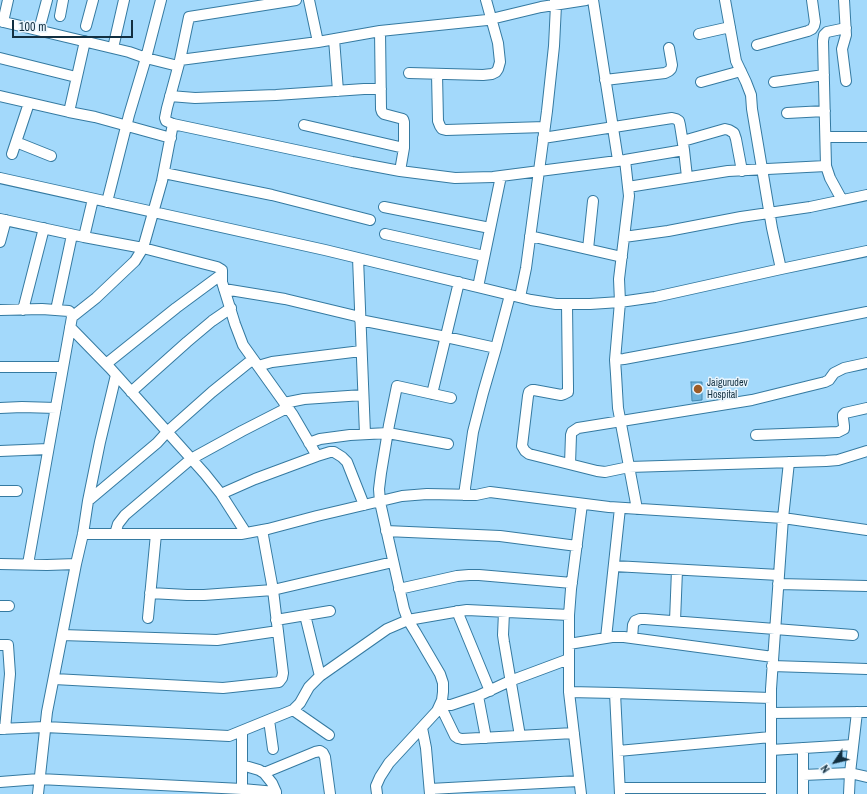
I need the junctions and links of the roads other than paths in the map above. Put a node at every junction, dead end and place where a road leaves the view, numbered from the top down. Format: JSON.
{"nodes":[{"id":1,"x":8,"y":0,"type":"edge"},
{"id":2,"x":46,"y":0,"type":"edge"},
{"id":3,"x":63,"y":0,"type":"edge"},
{"id":4,"x":93,"y":0,"type":"edge"},
{"id":5,"x":124,"y":0,"type":"edge"},
{"id":6,"x":161,"y":0,"type":"edge"},
{"id":7,"x":296,"y":0,"type":"edge"},
{"id":8,"x":309,"y":0,"type":"edge"},
{"id":9,"x":486,"y":0,"type":"edge"},
{"id":10,"x":586,"y":0,"type":"edge"},
{"id":11,"x":594,"y":0,"type":"edge"},
{"id":12,"x":725,"y":0,"type":"edge"},
{"id":13,"x":812,"y":0,"type":"edge"},
{"id":14,"x":844,"y":0,"type":"edge"},
{"id":15,"x":556,"y":2,"type":"edge"},
{"id":16,"x":60,"y":16,"type":"dead end"},
{"id":17,"x":491,"y":19,"type":"junction"},
{"id":18,"x":1,"y":22,"type":"edge"},
{"id":19,"x":86,"y":26,"type":"dead end"},
{"id":20,"x":730,"y":27,"type":"junction"},
{"id":21,"x":846,"y":28,"type":"junction"},
{"id":22,"x":39,"y":30,"type":"junction"},
{"id":23,"x":380,"y":31,"type":"junction"},
{"id":24,"x":699,"y":34,"type":"dead end"},
{"id":25,"x":334,"y":39,"type":"junction"},
{"id":26,"x":85,"y":42,"type":"junction"},
{"id":27,"x":318,"y":42,"type":"junction"},
{"id":28,"x":757,"y":45,"type":"dead end"},
{"id":29,"x":113,"y":48,"type":"junction"},
{"id":30,"x":669,"y":48,"type":"dead end"},
{"id":31,"x":0,"y":58,"type":"edge"},
{"id":32,"x":146,"y":58,"type":"junction"},
{"id":33,"x":179,"y":63,"type":"junction"},
{"id":34,"x":741,"y":71,"type":"junction"},
{"id":35,"x":409,"y":73,"type":"dead end"},
{"id":36,"x":437,"y":74,"type":"junction"},
{"id":37,"x":824,"y":75,"type":"junction"},
{"id":38,"x":76,"y":77,"type":"junction"},
{"id":39,"x":606,"y":80,"type":"junction"},
{"id":40,"x":846,"y":81,"type":"dead end"},
{"id":41,"x":701,"y":82,"type":"dead end"},
{"id":42,"x":774,"y":82,"type":"dead end"},
{"id":43,"x":381,"y":89,"type":"junction"},
{"id":44,"x":338,"y":91,"type":"junction"},
{"id":45,"x":0,"y":96,"type":"edge"},
{"id":46,"x":170,"y":96,"type":"junction"},
{"id":47,"x":29,"y":103,"type":"junction"},
{"id":48,"x":825,"y":111,"type":"junction"},
{"id":49,"x":69,"y":112,"type":"junction"},
{"id":50,"x":787,"y":113,"type":"dead end"},
{"id":51,"x":173,"y":124,"type":"junction"},
{"id":52,"x":304,"y":125,"type":"dead end"},
{"id":53,"x":126,"y":126,"type":"junction"},
{"id":54,"x":545,"y":127,"type":"junction"},
{"id":55,"x":613,"y":128,"type":"junction"},
{"id":56,"x":826,"y":137,"type":"junction"},
{"id":57,"x":867,"y":137,"type":"edge"},
{"id":58,"x":170,"y":138,"type":"junction"},
{"id":59,"x":543,"y":138,"type":"junction"},
{"id":60,"x":16,"y":142,"type":"junction"},
{"id":61,"x":683,"y":145,"type":"junction"},
{"id":62,"x":404,"y":148,"type":"junction"},
{"id":63,"x":12,"y":154,"type":"dead end"},
{"id":64,"x":51,"y":156,"type":"dead end"},
{"id":65,"x":622,"y":160,"type":"junction"},
{"id":66,"x":826,"y":166,"type":"junction"},
{"id":67,"x":763,"y":170,"type":"junction"},
{"id":68,"x":400,"y":171,"type":"junction"},
{"id":69,"x":539,"y":171,"type":"junction"},
{"id":70,"x":742,"y":171,"type":"junction"},
{"id":71,"x":164,"y":174,"type":"junction"},
{"id":72,"x":501,"y":176,"type":"junction"},
{"id":73,"x":687,"y":177,"type":"junction"},
{"id":74,"x":0,"y":178,"type":"edge"},
{"id":75,"x":628,"y":187,"type":"junction"},
{"id":76,"x":867,"y":195,"type":"edge"},
{"id":77,"x":93,"y":199,"type":"junction"},
{"id":78,"x":842,"y":200,"type":"junction"},
{"id":79,"x":593,"y":201,"type":"dead end"},
{"id":80,"x":107,"y":202,"type":"junction"},
{"id":81,"x":384,"y":207,"type":"dead end"},
{"id":82,"x":153,"y":212,"type":"junction"},
{"id":83,"x":770,"y":212,"type":"junction"},
{"id":84,"x":3,"y":219,"type":"edge"},
{"id":85,"x":370,"y":220,"type":"dead end"},
{"id":86,"x":44,"y":228,"type":"junction"},
{"id":87,"x":490,"y":228,"type":"junction"},
{"id":88,"x":72,"y":234,"type":"junction"},
{"id":89,"x":385,"y":234,"type":"dead end"},
{"id":90,"x":530,"y":236,"type":"junction"},
{"id":91,"x":84,"y":237,"type":"junction"},
{"id":92,"x":624,"y":237,"type":"junction"},
{"id":93,"x":0,"y":242,"type":"edge"},
{"id":94,"x":143,"y":248,"type":"junction"},
{"id":95,"x":588,"y":249,"type":"junction"},
{"id":96,"x":867,"y":251,"type":"edge"},
{"id":97,"x":484,"y":256,"type":"junction"},
{"id":98,"x":622,"y":257,"type":"junction"},
{"id":99,"x":358,"y":258,"type":"junction"},
{"id":100,"x":781,"y":269,"type":"junction"},
{"id":101,"x":222,"y":274,"type":"junction"},
{"id":102,"x":459,"y":282,"type":"junction"},
{"id":103,"x":478,"y":287,"type":"junction"},
{"id":104,"x":224,"y":289,"type":"junction"},
{"id":105,"x":515,"y":296,"type":"junction"},
{"id":106,"x":620,"y":302,"type":"junction"},
{"id":107,"x":567,"y":304,"type":"junction"},
{"id":108,"x":230,"y":308,"type":"junction"},
{"id":109,"x":0,"y":310,"type":"edge"},
{"id":110,"x":23,"y":310,"type":"junction"},
{"id":111,"x":56,"y":310,"type":"junction"},
{"id":112,"x":867,"y":312,"type":"edge"},
{"id":113,"x":360,"y":318,"type":"junction"},
{"id":114,"x":71,"y":322,"type":"junction"},
{"id":115,"x":446,"y":337,"type":"junction"},
{"id":116,"x":496,"y":348,"type":"junction"},
{"id":117,"x":362,"y":351,"type":"junction"},
{"id":118,"x":615,"y":360,"type":"junction"},
{"id":119,"x":255,"y":363,"type":"junction"},
{"id":120,"x":867,"y":363,"type":"edge"},
{"id":121,"x":106,"y":364,"type":"junction"},
{"id":122,"x":0,"y":367,"type":"edge"},
{"id":123,"x":63,"y":367,"type":"junction"},
{"id":124,"x":116,"y":375,"type":"junction"},
{"id":125,"x":131,"y":392,"type":"junction"},
{"id":126,"x":432,"y":394,"type":"junction"},
{"id":127,"x":363,"y":395,"type":"junction"},
{"id":128,"x":452,"y":398,"type":"dead end"},
{"id":129,"x":286,"y":406,"type":"junction"},
{"id":130,"x":0,"y":408,"type":"edge"},
{"id":131,"x":56,"y":408,"type":"junction"},
{"id":132,"x":867,"y":408,"type":"edge"},
{"id":133,"x":621,"y":422,"type":"junction"},
{"id":134,"x":167,"y":432,"type":"junction"},
{"id":135,"x":388,"y":433,"type":"junction"},
{"id":136,"x":365,"y":434,"type":"junction"},
{"id":137,"x":756,"y":436,"type":"dead end"},
{"id":138,"x":309,"y":443,"type":"junction"},
{"id":139,"x":448,"y":444,"type":"dead end"},
{"id":140,"x":48,"y":449,"type":"junction"},
{"id":141,"x":0,"y":451,"type":"edge"},
{"id":142,"x":867,"y":451,"type":"edge"},
{"id":143,"x":317,"y":456,"type":"junction"},
{"id":144,"x":191,"y":459,"type":"junction"},
{"id":145,"x":788,"y":462,"type":"junction"},
{"id":146,"x":570,"y":464,"type":"junction"},
{"id":147,"x":629,"y":467,"type":"junction"},
{"id":148,"x":0,"y":491,"type":"edge"},
{"id":149,"x":17,"y":491,"type":"dead end"},
{"id":150,"x":221,"y":494,"type":"junction"},
{"id":151,"x":464,"y":495,"type":"junction"},
{"id":152,"x":88,"y":501,"type":"junction"},
{"id":153,"x":380,"y":502,"type":"junction"},
{"id":154,"x":582,"y":504,"type":"junction"},
{"id":155,"x":364,"y":505,"type":"junction"},
{"id":156,"x":620,"y":508,"type":"junction"},
{"id":157,"x":637,"y":509,"type":"junction"},
{"id":158,"x":783,"y":518,"type":"junction"},
{"id":159,"x":262,"y":530,"type":"junction"},
{"id":160,"x":867,"y":530,"type":"edge"},
{"id":161,"x":386,"y":531,"type":"junction"},
{"id":162,"x":246,"y":533,"type":"junction"},
{"id":163,"x":83,"y":534,"type":"junction"},
{"id":164,"x":115,"y":534,"type":"junction"},
{"id":165,"x":156,"y":534,"type":"junction"},
{"id":166,"x":577,"y":546,"type":"junction"},
{"id":167,"x":393,"y":562,"type":"junction"},
{"id":168,"x":0,"y":564,"type":"edge"},
{"id":169,"x":28,"y":564,"type":"junction"},
{"id":170,"x":76,"y":564,"type":"junction"},
{"id":171,"x":614,"y":566,"type":"junction"},
{"id":172,"x":677,"y":570,"type":"junction"},
{"id":173,"x":778,"y":579,"type":"junction"},
{"id":174,"x":572,"y":583,"type":"junction"},
{"id":175,"x":867,"y":586,"type":"edge"},
{"id":176,"x":399,"y":589,"type":"junction"},
{"id":177,"x":273,"y":590,"type":"junction"},
{"id":178,"x":150,"y":593,"type":"junction"},
{"id":179,"x":330,"y":610,"type":"dead end"},
{"id":180,"x":457,"y":611,"type":"junction"},
{"id":181,"x":504,"y":612,"type":"junction"},
{"id":182,"x":305,"y":615,"type":"junction"},
{"id":183,"x":569,"y":616,"type":"junction"},
{"id":184,"x":148,"y":618,"type":"dead end"},
{"id":185,"x":276,"y":620,"type":"junction"},
{"id":186,"x":408,"y":620,"type":"junction"},
{"id":187,"x":676,"y":621,"type":"junction"},
{"id":188,"x":775,"y":629,"type":"junction"},
{"id":189,"x":278,"y":631,"type":"junction"},
{"id":190,"x":62,"y":635,"type":"junction"},
{"id":191,"x":853,"y":635,"type":"dead end"},
{"id":192,"x":606,"y":638,"type":"junction"},
{"id":193,"x":632,"y":638,"type":"junction"},
{"id":194,"x":569,"y":644,"type":"junction"},
{"id":195,"x":0,"y":645,"type":"edge"},
{"id":196,"x":569,"y":659,"type":"junction"},
{"id":197,"x":773,"y":662,"type":"junction"},
{"id":198,"x":867,"y":669,"type":"edge"},
{"id":199,"x":320,"y":676,"type":"junction"},
{"id":200,"x":54,"y":679,"type":"junction"},
{"id":201,"x":510,"y":681,"type":"junction"},
{"id":202,"x":4,"y":684,"type":"edge"},
{"id":203,"x":490,"y":691,"type":"junction"},
{"id":204,"x":569,"y":692,"type":"junction"},
{"id":205,"x":615,"y":693,"type":"junction"},
{"id":206,"x":478,"y":696,"type":"junction"},
{"id":207,"x":771,"y":698,"type":"junction"},
{"id":208,"x":440,"y":705,"type":"junction"},
{"id":209,"x":292,"y":710,"type":"junction"},
{"id":210,"x":862,"y":712,"type":"edge"},
{"id":211,"x":771,"y":713,"type":"junction"},
{"id":212,"x":269,"y":720,"type":"junction"},
{"id":213,"x":45,"y":727,"type":"junction"},
{"id":214,"x":422,"y":728,"type":"junction"},
{"id":215,"x":3,"y":729,"type":"edge"},
{"id":216,"x":242,"y":732,"type":"junction"},
{"id":217,"x":574,"y":732,"type":"junction"},
{"id":218,"x":328,"y":735,"type":"dead end"},
{"id":219,"x":520,"y":736,"type":"junction"},
{"id":220,"x":771,"y":737,"type":"junction"},
{"id":221,"x":486,"y":738,"type":"junction"},
{"id":222,"x":853,"y":746,"type":"junction"},
{"id":223,"x":273,"y":748,"type":"dead end"},
{"id":224,"x":803,"y":748,"type":"junction"},
{"id":225,"x":771,"y":750,"type":"junction"},
{"id":226,"x":618,"y":751,"type":"junction"},
{"id":227,"x":242,"y":765,"type":"junction"},
{"id":228,"x":264,"y":773,"type":"junction"},
{"id":229,"x":850,"y":773,"type":"junction"},
{"id":230,"x":803,"y":775,"type":"junction"},
{"id":231,"x":867,"y":777,"type":"edge"},
{"id":232,"x":39,"y":780,"type":"junction"},
{"id":233,"x":579,"y":781,"type":"junction"},
{"id":234,"x":0,"y":782,"type":"edge"},
{"id":235,"x":242,"y":789,"type":"junction"},
{"id":236,"x":430,"y":791,"type":"edge"},
{"id":237,"x":620,"y":791,"type":"edge"},
{"id":238,"x":771,"y":791,"type":"edge"},
{"id":239,"x":276,"y":793,"type":"edge"},
{"id":240,"x":38,"y":794,"type":"edge"},
{"id":241,"x":330,"y":794,"type":"edge"},
{"id":242,"x":377,"y":794,"type":"edge"},
{"id":243,"x":581,"y":794,"type":"edge"},
{"id":244,"x":803,"y":794,"type":"edge"},
{"id":245,"x":849,"y":794,"type":"edge"}],
"edges":[{"from":1,"to":18,"type":"street"},
{"from":2,"to":22,"type":"street"},
{"from":3,"to":16,"type":"street"},
{"from":4,"to":19,"type":"street"},
{"from":5,"to":29,"type":"street"},
{"from":6,"to":32,"type":"street"},
{"from":7,"to":33,"type":"street"},
{"from":8,"to":27,"type":"street"},
{"from":9,"to":17,"type":"street"},
{"from":10,"to":15,"type":"street"},
{"from":11,"to":39,"type":"street"},
{"from":12,"to":20,"type":"street"},
{"from":13,"to":28,"type":"street"},
{"from":14,"to":21,"type":"street"},
{"from":15,"to":17,"type":"street"},
{"from":15,"to":54,"type":"street"},
{"from":17,"to":23,"type":"street"},
{"from":17,"to":36,"type":"street"},
{"from":18,"to":22,"type":"street"},
{"from":20,"to":24,"type":"street"},
{"from":20,"to":34,"type":"street"},
{"from":21,"to":37,"type":"street"},
{"from":21,"to":40,"type":"street"},
{"from":22,"to":26,"type":"street"},
{"from":23,"to":25,"type":"street"},
{"from":23,"to":43,"type":"street"},
{"from":25,"to":27,"type":"street"},
{"from":25,"to":44,"type":"street"},
{"from":26,"to":29,"type":"street"},
{"from":26,"to":38,"type":"street"},
{"from":27,"to":33,"type":"street"},
{"from":29,"to":32,"type":"street"},
{"from":30,"to":39,"type":"street"},
{"from":31,"to":38,"type":"street"},
{"from":32,"to":33,"type":"street"},
{"from":32,"to":53,"type":"street"},
{"from":33,"to":46,"type":"street"},
{"from":34,"to":41,"type":"street"},
{"from":34,"to":67,"type":"street"},
{"from":35,"to":36,"type":"street"},
{"from":36,"to":54,"type":"street"},
{"from":37,"to":42,"type":"street"},
{"from":37,"to":48,"type":"street"},
{"from":38,"to":49,"type":"street"},
{"from":39,"to":55,"type":"street"},
{"from":43,"to":44,"type":"street"},
{"from":43,"to":62,"type":"street"},
{"from":44,"to":46,"type":"street"},
{"from":45,"to":47,"type":"street"},
{"from":46,"to":51,"type":"street"},
{"from":47,"to":49,"type":"street"},
{"from":47,"to":60,"type":"street"},
{"from":48,"to":50,"type":"street"},
{"from":48,"to":56,"type":"street"},
{"from":49,"to":53,"type":"street"},
{"from":51,"to":58,"type":"street"},
{"from":51,"to":68,"type":"street"},
{"from":52,"to":62,"type":"street"},
{"from":53,"to":58,"type":"street"},
{"from":53,"to":80,"type":"street"},
{"from":54,"to":59,"type":"street"},
{"from":55,"to":59,"type":"street"},
{"from":55,"to":61,"type":"street"},
{"from":55,"to":65,"type":"street"},
{"from":56,"to":57,"type":"street"},
{"from":56,"to":66,"type":"street"},
{"from":58,"to":71,"type":"street"},
{"from":59,"to":69,"type":"street"},
{"from":60,"to":63,"type":"street"},
{"from":60,"to":64,"type":"street"},
{"from":61,"to":65,"type":"street"},
{"from":61,"to":70,"type":"street"},
{"from":61,"to":73,"type":"street"},
{"from":62,"to":68,"type":"street"},
{"from":65,"to":69,"type":"street"},
{"from":65,"to":75,"type":"street"},
{"from":66,"to":67,"type":"street"},
{"from":66,"to":78,"type":"street"},
{"from":67,"to":70,"type":"street"},
{"from":67,"to":83,"type":"street"},
{"from":68,"to":72,"type":"street"},
{"from":69,"to":72,"type":"street"},
{"from":69,"to":90,"type":"street"},
{"from":70,"to":73,"type":"street"},
{"from":71,"to":82,"type":"street"},
{"from":71,"to":85,"type":"street"},
{"from":72,"to":87,"type":"street"},
{"from":73,"to":75,"type":"street"},
{"from":74,"to":77,"type":"street"},
{"from":75,"to":92,"type":"street"},
{"from":76,"to":78,"type":"street"},
{"from":77,"to":80,"type":"street"},
{"from":77,"to":91,"type":"street"},
{"from":78,"to":83,"type":"street"},
{"from":79,"to":95,"type":"street"},
{"from":80,"to":82,"type":"street"},
{"from":81,"to":87,"type":"street"},
{"from":82,"to":94,"type":"street"},
{"from":82,"to":99,"type":"street"},
{"from":83,"to":92,"type":"street"},
{"from":83,"to":100,"type":"street"},
{"from":84,"to":86,"type":"street"},
{"from":84,"to":93,"type":"street"},
{"from":86,"to":88,"type":"street"},
{"from":86,"to":110,"type":"street"},
{"from":87,"to":97,"type":"street"},
{"from":88,"to":91,"type":"street"},
{"from":88,"to":111,"type":"street"},
{"from":89,"to":97,"type":"street"},
{"from":90,"to":95,"type":"street"},
{"from":90,"to":105,"type":"street"},
{"from":91,"to":94,"type":"street"},
{"from":92,"to":98,"type":"street"},
{"from":94,"to":101,"type":"street"},
{"from":94,"to":114,"type":"street"},
{"from":95,"to":98,"type":"street"},
{"from":96,"to":100,"type":"street"},
{"from":97,"to":103,"type":"street"},
{"from":98,"to":106,"type":"street"},
{"from":99,"to":102,"type":"street"},
{"from":99,"to":113,"type":"street"},
{"from":100,"to":106,"type":"street"},
{"from":101,"to":104,"type":"street"},
{"from":101,"to":121,"type":"street"},
{"from":102,"to":103,"type":"street"},
{"from":102,"to":115,"type":"street"},
{"from":103,"to":105,"type":"street"},
{"from":104,"to":108,"type":"street"},
{"from":104,"to":113,"type":"street"},
{"from":105,"to":107,"type":"street"},
{"from":105,"to":116,"type":"street"},
{"from":106,"to":107,"type":"street"},
{"from":106,"to":118,"type":"street"},
{"from":107,"to":146,"type":"street"},
{"from":108,"to":119,"type":"street"},
{"from":108,"to":125,"type":"street"},
{"from":109,"to":110,"type":"street"},
{"from":110,"to":111,"type":"street"},
{"from":111,"to":114,"type":"street"},
{"from":112,"to":118,"type":"street"},
{"from":113,"to":115,"type":"street"},
{"from":113,"to":117,"type":"street"},
{"from":114,"to":121,"type":"street"},
{"from":114,"to":123,"type":"street"},
{"from":115,"to":116,"type":"street"},
{"from":115,"to":126,"type":"street"},
{"from":116,"to":151,"type":"street"},
{"from":117,"to":119,"type":"street"},
{"from":117,"to":127,"type":"street"},
{"from":118,"to":133,"type":"street"},
{"from":119,"to":129,"type":"street"},
{"from":119,"to":134,"type":"street"},
{"from":120,"to":133,"type":"street"},
{"from":121,"to":124,"type":"street"},
{"from":122,"to":123,"type":"street"},
{"from":123,"to":131,"type":"street"},
{"from":124,"to":125,"type":"street"},
{"from":124,"to":152,"type":"street"},
{"from":125,"to":134,"type":"street"},
{"from":126,"to":128,"type":"street"},
{"from":126,"to":135,"type":"street"},
{"from":127,"to":129,"type":"street"},
{"from":127,"to":136,"type":"street"},
{"from":129,"to":138,"type":"street"},
{"from":129,"to":144,"type":"street"},
{"from":130,"to":131,"type":"street"},
{"from":131,"to":140,"type":"street"},
{"from":132,"to":137,"type":"street"},
{"from":133,"to":146,"type":"street"},
{"from":133,"to":147,"type":"street"},
{"from":134,"to":144,"type":"street"},
{"from":134,"to":152,"type":"street"},
{"from":135,"to":136,"type":"street"},
{"from":135,"to":139,"type":"street"},
{"from":135,"to":153,"type":"street"},
{"from":136,"to":138,"type":"street"},
{"from":138,"to":143,"type":"street"},
{"from":140,"to":141,"type":"street"},
{"from":140,"to":169,"type":"street"},
{"from":142,"to":145,"type":"street"},
{"from":143,"to":150,"type":"street"},
{"from":143,"to":155,"type":"street"},
{"from":144,"to":150,"type":"street"},
{"from":144,"to":164,"type":"street"},
{"from":145,"to":147,"type":"street"},
{"from":145,"to":158,"type":"street"},
{"from":146,"to":147,"type":"street"},
{"from":147,"to":157,"type":"street"},
{"from":148,"to":149,"type":"street"},
{"from":150,"to":162,"type":"street"},
{"from":151,"to":153,"type":"street"},
{"from":151,"to":154,"type":"street"},
{"from":152,"to":163,"type":"street"},
{"from":153,"to":155,"type":"street"},
{"from":153,"to":161,"type":"street"},
{"from":154,"to":156,"type":"street"},
{"from":154,"to":166,"type":"street"},
{"from":155,"to":159,"type":"street"},
{"from":156,"to":157,"type":"street"},
{"from":156,"to":171,"type":"street"},
{"from":157,"to":158,"type":"street"},
{"from":158,"to":160,"type":"street"},
{"from":158,"to":173,"type":"street"},
{"from":159,"to":162,"type":"street"},
{"from":159,"to":177,"type":"street"},
{"from":161,"to":166,"type":"street"},
{"from":161,"to":167,"type":"street"},
{"from":162,"to":165,"type":"street"},
{"from":163,"to":164,"type":"street"},
{"from":163,"to":170,"type":"street"},
{"from":164,"to":165,"type":"street"},
{"from":165,"to":178,"type":"street"},
{"from":166,"to":174,"type":"street"},
{"from":167,"to":176,"type":"street"},
{"from":167,"to":177,"type":"street"},
{"from":168,"to":169,"type":"street"},
{"from":169,"to":170,"type":"street"},
{"from":170,"to":190,"type":"street"},
{"from":171,"to":172,"type":"street"},
{"from":171,"to":192,"type":"street"},
{"from":172,"to":173,"type":"street"},
{"from":172,"to":187,"type":"street"},
{"from":173,"to":175,"type":"street"},
{"from":173,"to":188,"type":"street"},
{"from":174,"to":176,"type":"street"},
{"from":174,"to":183,"type":"street"},
{"from":176,"to":186,"type":"street"},
{"from":177,"to":178,"type":"street"},
{"from":177,"to":185,"type":"street"},
{"from":178,"to":184,"type":"street"},
{"from":179,"to":182,"type":"street"},
{"from":180,"to":181,"type":"street"},
{"from":180,"to":186,"type":"street"},
{"from":180,"to":203,"type":"street"},
{"from":181,"to":183,"type":"street"},
{"from":181,"to":201,"type":"street"},
{"from":182,"to":185,"type":"street"},
{"from":182,"to":199,"type":"street"},
{"from":183,"to":194,"type":"street"},
{"from":185,"to":189,"type":"street"},
{"from":186,"to":199,"type":"street"},
{"from":186,"to":208,"type":"street"},
{"from":187,"to":188,"type":"street"},
{"from":187,"to":193,"type":"street"},
{"from":188,"to":191,"type":"street"},
{"from":188,"to":197,"type":"street"},
{"from":189,"to":190,"type":"street"},
{"from":189,"to":200,"type":"street"},
{"from":190,"to":200,"type":"street"},
{"from":192,"to":193,"type":"street"},
{"from":192,"to":194,"type":"street"},
{"from":193,"to":197,"type":"street"},
{"from":194,"to":196,"type":"street"},
{"from":195,"to":202,"type":"street"},
{"from":196,"to":201,"type":"street"},
{"from":196,"to":204,"type":"street"},
{"from":197,"to":198,"type":"street"},
{"from":197,"to":207,"type":"street"},
{"from":199,"to":209,"type":"street"},
{"from":200,"to":213,"type":"street"},
{"from":201,"to":203,"type":"street"},
{"from":201,"to":219,"type":"street"},
{"from":202,"to":215,"type":"street"},
{"from":203,"to":206,"type":"street"},
{"from":204,"to":205,"type":"street"},
{"from":204,"to":217,"type":"street"},
{"from":205,"to":207,"type":"street"},
{"from":205,"to":226,"type":"street"},
{"from":206,"to":208,"type":"street"},
{"from":206,"to":221,"type":"street"},
{"from":207,"to":211,"type":"street"},
{"from":208,"to":214,"type":"street"},
{"from":208,"to":221,"type":"street"},
{"from":209,"to":212,"type":"street"},
{"from":209,"to":218,"type":"street"},
{"from":210,"to":211,"type":"street"},
{"from":210,"to":222,"type":"street"},
{"from":211,"to":220,"type":"street"},
{"from":212,"to":216,"type":"street"},
{"from":212,"to":223,"type":"street"},
{"from":213,"to":215,"type":"street"},
{"from":213,"to":216,"type":"street"},
{"from":213,"to":232,"type":"street"},
{"from":214,"to":236,"type":"street"},
{"from":214,"to":242,"type":"street"},
{"from":216,"to":227,"type":"street"},
{"from":217,"to":219,"type":"street"},
{"from":217,"to":233,"type":"street"},
{"from":219,"to":221,"type":"street"},
{"from":220,"to":225,"type":"street"},
{"from":220,"to":226,"type":"street"},
{"from":222,"to":224,"type":"street"},
{"from":222,"to":229,"type":"street"},
{"from":224,"to":225,"type":"street"},
{"from":224,"to":230,"type":"street"},
{"from":225,"to":238,"type":"street"},
{"from":226,"to":237,"type":"street"},
{"from":227,"to":228,"type":"street"},
{"from":227,"to":235,"type":"street"},
{"from":228,"to":239,"type":"street"},
{"from":228,"to":241,"type":"street"},
{"from":229,"to":230,"type":"street"},
{"from":229,"to":231,"type":"street"},
{"from":229,"to":245,"type":"street"},
{"from":230,"to":244,"type":"street"},
{"from":232,"to":234,"type":"street"},
{"from":232,"to":235,"type":"street"},
{"from":232,"to":240,"type":"street"},
{"from":233,"to":236,"type":"street"},
{"from":233,"to":243,"type":"street"},
{"from":235,"to":239,"type":"street"},
{"from":237,"to":238,"type":"street"}]}
